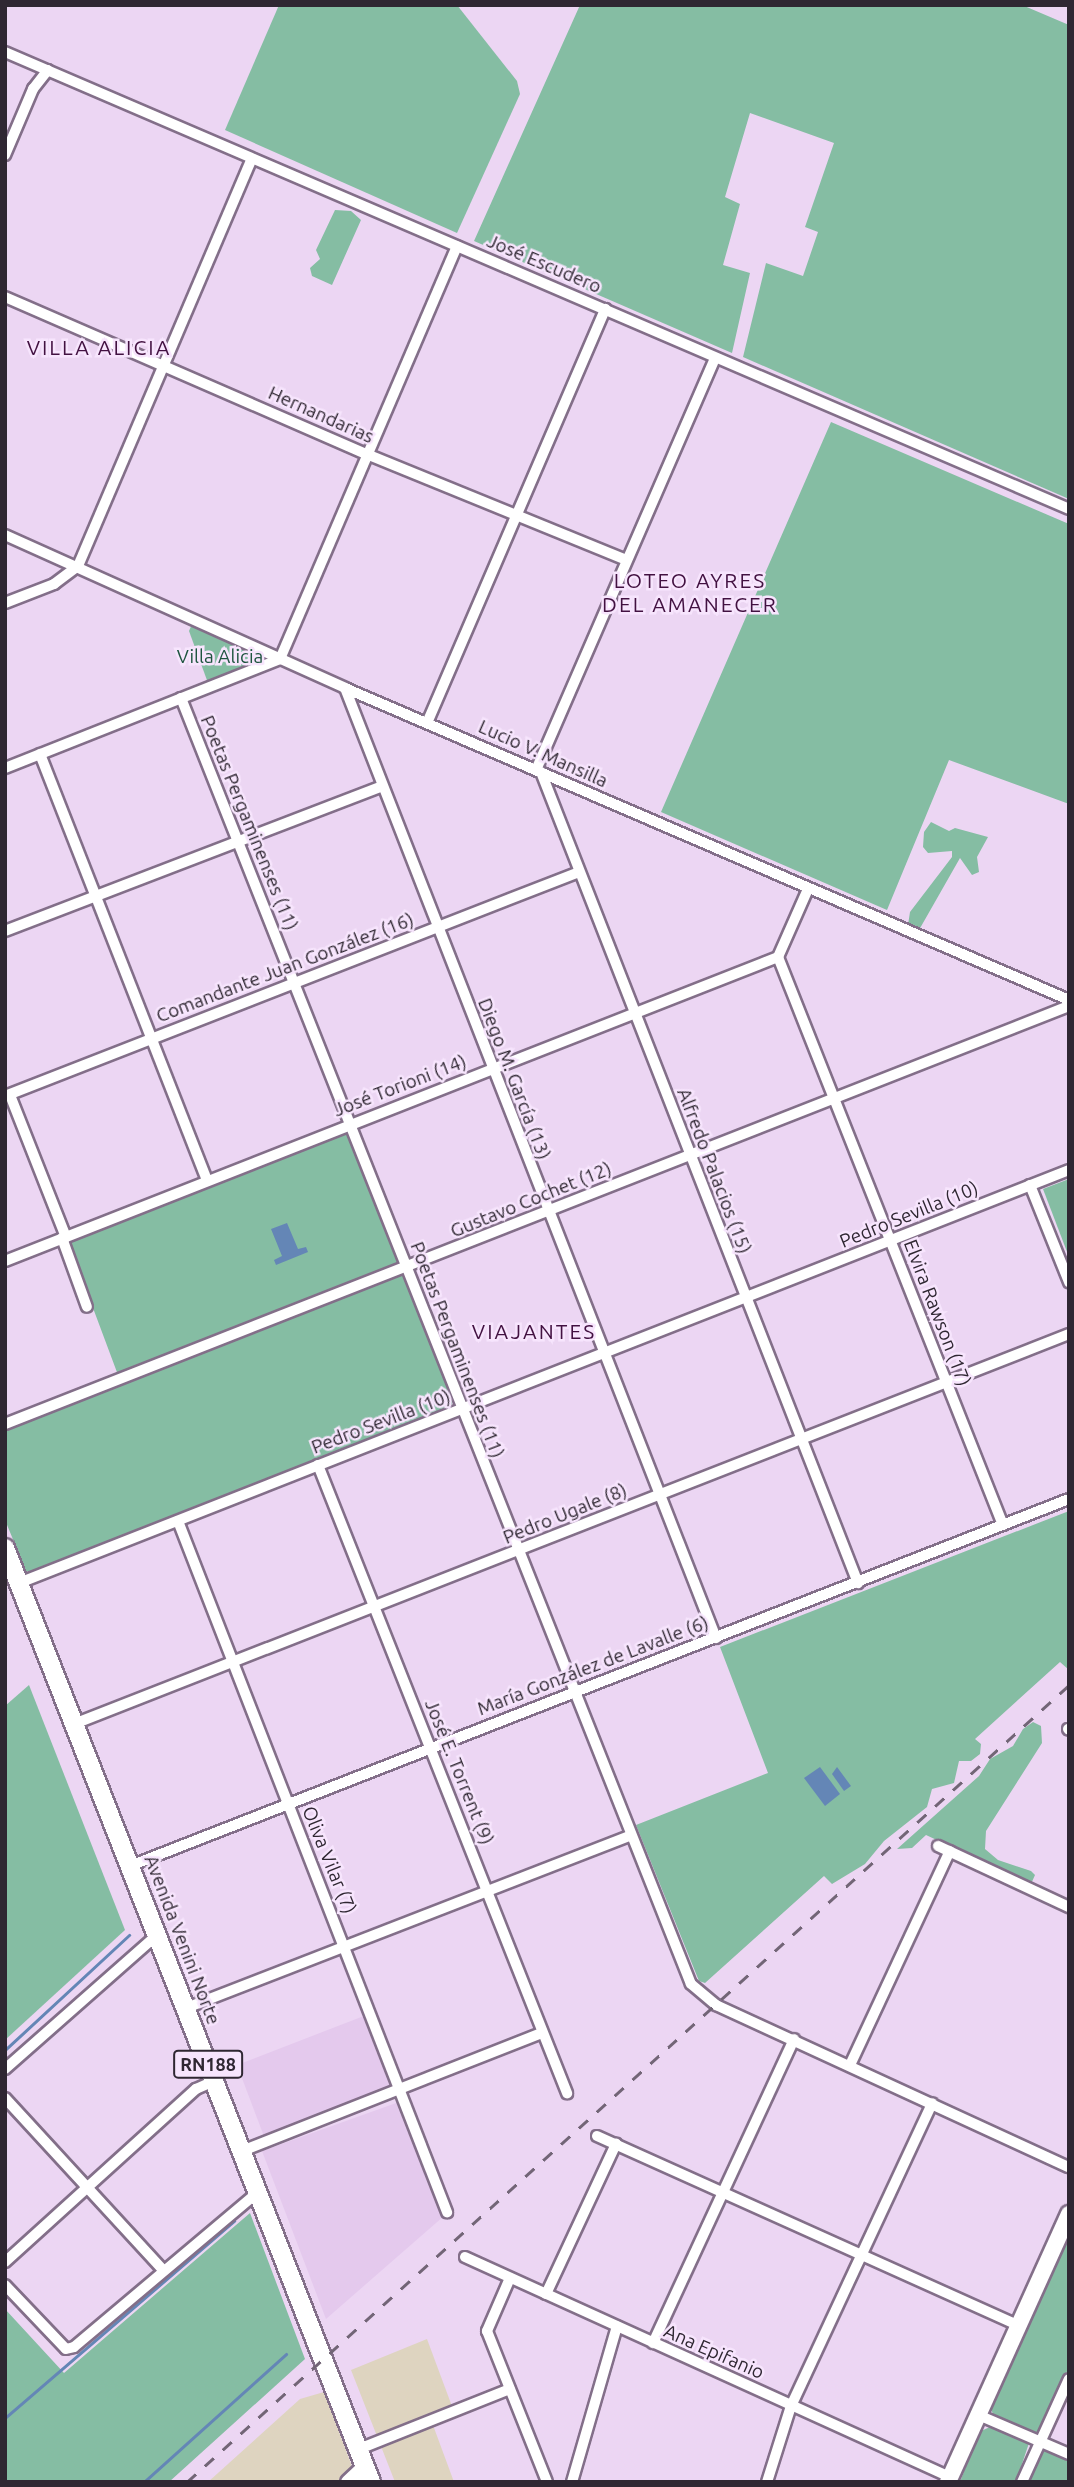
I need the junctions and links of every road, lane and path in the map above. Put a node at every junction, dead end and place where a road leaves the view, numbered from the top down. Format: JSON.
{"nodes":[{"id":1,"x":5,"y":51,"type":"edge"},
{"id":2,"x":48,"y":70,"type":"junction"},
{"id":3,"x":6,"y":152,"type":"edge"},
{"id":4,"x":252,"y":159,"type":"junction"},
{"id":5,"x":457,"y":246,"type":"junction"},
{"id":6,"x":5,"y":297,"type":"edge"},
{"id":7,"x":606,"y":309,"type":"junction"},
{"id":8,"x":715,"y":358,"type":"junction"},
{"id":9,"x":164,"y":365,"type":"junction"},
{"id":10,"x":369,"y":455,"type":"junction"},
{"id":11,"x":1069,"y":509,"type":"edge"},
{"id":12,"x":516,"y":517,"type":"junction"},
{"id":13,"x":5,"y":535,"type":"edge"},
{"id":14,"x":626,"y":560,"type":"junction"},
{"id":15,"x":78,"y":566,"type":"junction"},
{"id":16,"x":5,"y":603,"type":"edge"},
{"id":17,"x":280,"y":659,"type":"junction"},
{"id":18,"x":345,"y":688,"type":"junction"},
{"id":19,"x":181,"y":698,"type":"junction"},
{"id":20,"x":427,"y":723,"type":"junction"},
{"id":21,"x":40,"y":754,"type":"junction"},
{"id":22,"x":5,"y":768,"type":"edge"},
{"id":23,"x":538,"y":771,"type":"junction"},
{"id":24,"x":381,"y":786,"type":"junction"},
{"id":25,"x":238,"y":842,"type":"junction"},
{"id":26,"x":579,"y":872,"type":"junction"},
{"id":27,"x":808,"y":889,"type":"junction"},
{"id":28,"x":96,"y":895,"type":"junction"},
{"id":29,"x":436,"y":928,"type":"junction"},
{"id":30,"x":5,"y":931,"type":"edge"},
{"id":31,"x":778,"y":957,"type":"junction"},
{"id":32,"x":294,"y":983,"type":"junction"},
{"id":33,"x":1069,"y":1000,"type":"edge"},
{"id":34,"x":1069,"y":1006,"type":"edge"},
{"id":35,"x":634,"y":1013,"type":"junction"},
{"id":36,"x":152,"y":1039,"type":"junction"},
{"id":37,"x":491,"y":1070,"type":"junction"},
{"id":38,"x":8,"y":1096,"type":"edge"},
{"id":39,"x":835,"y":1099,"type":"junction"},
{"id":40,"x":350,"y":1125,"type":"junction"},
{"id":41,"x":690,"y":1156,"type":"junction"},
{"id":42,"x":1069,"y":1170,"type":"edge"},
{"id":43,"x":207,"y":1181,"type":"junction"},
{"id":44,"x":1030,"y":1185,"type":"junction"},
{"id":45,"x":547,"y":1213,"type":"junction"},
{"id":46,"x":64,"y":1237,"type":"junction"},
{"id":47,"x":890,"y":1241,"type":"junction"},
{"id":48,"x":5,"y":1261,"type":"edge"},
{"id":49,"x":406,"y":1268,"type":"junction"},
{"id":50,"x":1069,"y":1282,"type":"edge"},
{"id":51,"x":746,"y":1300,"type":"junction"},
{"id":52,"x":87,"y":1307,"type":"dead end"},
{"id":53,"x":1069,"y":1334,"type":"edge"},
{"id":54,"x":603,"y":1355,"type":"junction"},
{"id":55,"x":945,"y":1382,"type":"junction"},
{"id":56,"x":461,"y":1410,"type":"junction"},
{"id":57,"x":5,"y":1424,"type":"edge"},
{"id":58,"x":802,"y":1440,"type":"junction"},
{"id":59,"x":318,"y":1465,"type":"junction"},
{"id":60,"x":659,"y":1495,"type":"junction"},
{"id":61,"x":1069,"y":1499,"type":"edge"},
{"id":62,"x":178,"y":1521,"type":"junction"},
{"id":63,"x":1003,"y":1525,"type":"junction"},
{"id":64,"x":5,"y":1548,"type":"edge"},
{"id":65,"x":517,"y":1552,"type":"junction"},
{"id":66,"x":19,"y":1583,"type":"junction"},
{"id":67,"x":858,"y":1583,"type":"junction"},
{"id":68,"x":375,"y":1607,"type":"junction"},
{"id":69,"x":716,"y":1638,"type":"junction"},
{"id":70,"x":233,"y":1662,"type":"junction"},
{"id":71,"x":575,"y":1692,"type":"junction"},
{"id":72,"x":74,"y":1724,"type":"junction"},
{"id":73,"x":430,"y":1749,"type":"junction"},
{"id":74,"x":288,"y":1804,"type":"junction"},
{"id":75,"x":631,"y":1835,"type":"junction"},
{"id":76,"x":938,"y":1846,"type":"dead end"},
{"id":77,"x":950,"y":1851,"type":"junction"},
{"id":78,"x":130,"y":1866,"type":"junction"},
{"id":79,"x":487,"y":1891,"type":"junction"},
{"id":80,"x":1069,"y":1907,"type":"edge"},
{"id":81,"x":157,"y":1935,"type":"junction"},
{"id":82,"x":344,"y":1946,"type":"junction"},
{"id":83,"x":186,"y":2007,"type":"junction"},
{"id":84,"x":542,"y":2033,"type":"junction"},
{"id":85,"x":794,"y":2039,"type":"junction"},
{"id":86,"x":850,"y":2065,"type":"junction"},
{"id":87,"x":5,"y":2069,"type":"edge"},
{"id":88,"x":214,"y":2081,"type":"junction"},
{"id":89,"x":400,"y":2088,"type":"junction"},
{"id":90,"x":567,"y":2093,"type":"dead end"},
{"id":91,"x":5,"y":2098,"type":"edge"},
{"id":92,"x":932,"y":2104,"type":"junction"},
{"id":93,"x":597,"y":2136,"type":"dead end"},
{"id":94,"x":616,"y":2144,"type":"junction"},
{"id":95,"x":242,"y":2151,"type":"junction"},
{"id":96,"x":1069,"y":2167,"type":"edge"},
{"id":97,"x":87,"y":2188,"type":"junction"},
{"id":98,"x":258,"y":2192,"type":"junction"},
{"id":99,"x":723,"y":2192,"type":"junction"},
{"id":100,"x":447,"y":2212,"type":"dead end"},
{"id":101,"x":1069,"y":2214,"type":"edge"},
{"id":102,"x":862,"y":2254,"type":"junction"},
{"id":103,"x":465,"y":2257,"type":"dead end"},
{"id":104,"x":5,"y":2262,"type":"edge"},
{"id":105,"x":162,"y":2269,"type":"junction"},
{"id":106,"x":510,"y":2278,"type":"junction"},
{"id":107,"x":5,"y":2285,"type":"edge"},
{"id":108,"x":546,"y":2294,"type":"junction"},
{"id":109,"x":1017,"y":2325,"type":"junction"},
{"id":110,"x":617,"y":2326,"type":"junction"},
{"id":111,"x":653,"y":2343,"type":"junction"},
{"id":112,"x":1069,"y":2379,"type":"edge"},
{"id":113,"x":510,"y":2389,"type":"junction"},
{"id":114,"x":790,"y":2406,"type":"junction"},
{"id":115,"x":976,"y":2414,"type":"junction"},
{"id":116,"x":1041,"y":2441,"type":"junction"},
{"id":117,"x":1069,"y":2454,"type":"edge"},
{"id":118,"x":365,"y":2465,"type":"edge"},
{"id":119,"x":949,"y":2479,"type":"edge"},
{"id":120,"x":348,"y":2482,"type":"edge"},
{"id":121,"x":547,"y":2482,"type":"edge"},
{"id":122,"x":572,"y":2482,"type":"edge"},
{"id":123,"x":767,"y":2482,"type":"edge"},
{"id":124,"x":1022,"y":2482,"type":"edge"}],
"edges":[{"from":1,"to":2,"type":"street","name":"José Escudero"},
{"from":2,"to":3,"type":"street"},
{"from":2,"to":4,"type":"street","name":"José Escudero"},
{"from":4,"to":5,"type":"street","name":"José Escudero"},
{"from":4,"to":9,"type":"street"},
{"from":5,"to":7,"type":"street","name":"José Escudero"},
{"from":5,"to":10,"type":"street"},
{"from":6,"to":9,"type":"street","name":"Hernandarias"},
{"from":7,"to":8,"type":"street","name":"José Escudero"},
{"from":7,"to":12,"type":"street"},
{"from":8,"to":11,"type":"street","name":"José Escudero"},
{"from":8,"to":14,"type":"street"},
{"from":9,"to":10,"type":"street","name":"Hernandarias"},
{"from":9,"to":15,"type":"street"},
{"from":10,"to":12,"type":"street","name":"Hernandarias"},
{"from":10,"to":17,"type":"street"},
{"from":12,"to":14,"type":"street","name":"Hernandarias"},
{"from":12,"to":20,"type":"street"},
{"from":13,"to":15,"type":"street","name":"Lucio V. Mansilla"},
{"from":14,"to":23,"type":"street"},
{"from":15,"to":16,"type":"street"},
{"from":15,"to":17,"type":"street","name":"Lucio V. Mansilla"},
{"from":17,"to":18,"type":"street","name":"Lucio V. Mansilla"},
{"from":17,"to":19,"type":"street"},
{"from":18,"to":20,"type":"street","name":"Lucio V. Mansilla"},
{"from":18,"to":24,"type":"street","name":"Diego M. García (13)"},
{"from":19,"to":21,"type":"street"},
{"from":19,"to":25,"type":"street","name":"Poetas Pergaminenses (11)"},
{"from":20,"to":23,"type":"street","name":"Lucio V. Mansilla"},
{"from":21,"to":22,"type":"street"},
{"from":21,"to":28,"type":"street"},
{"from":23,"to":26,"type":"street","name":"Alfredo Palacios (15)"},
{"from":23,"to":27,"type":"street","name":"Lucio V. Mansilla"},
{"from":24,"to":25,"type":"street"},
{"from":24,"to":29,"type":"street","name":"Diego M. García (13)"},
{"from":25,"to":28,"type":"street"},
{"from":25,"to":32,"type":"street","name":"Poetas Pergaminenses (11)"},
{"from":26,"to":29,"type":"street","name":"Comandante Juan González (16)"},
{"from":26,"to":35,"type":"street","name":"Alfredo Palacios (15)"},
{"from":27,"to":31,"type":"street"},
{"from":27,"to":33,"type":"street","name":"Lucio V. Mansilla"},
{"from":28,"to":30,"type":"street"},
{"from":28,"to":36,"type":"street"},
{"from":29,"to":32,"type":"street","name":"Comandante Juan González (16)"},
{"from":29,"to":37,"type":"street","name":"Diego M. García (13)"},
{"from":31,"to":35,"type":"street","name":"José Torioni (14)"},
{"from":31,"to":39,"type":"street","name":"Elvira Rawson (17)"},
{"from":32,"to":36,"type":"street","name":"Comandante Juan González (16)"},
{"from":32,"to":40,"type":"street","name":"Poetas Pergaminenses (11)"},
{"from":34,"to":39,"type":"street","name":"Gustavo Cochet (12)"},
{"from":35,"to":37,"type":"street","name":"José Torioni (14)"},
{"from":35,"to":41,"type":"street","name":"Alfredo Palacios (15)"},
{"from":36,"to":38,"type":"street","name":"Comandante Juan González (16)"},
{"from":36,"to":43,"type":"street"},
{"from":37,"to":40,"type":"street","name":"José Torioni (14)"},
{"from":37,"to":45,"type":"street","name":"Diego M. García (13)"},
{"from":38,"to":46,"type":"street"},
{"from":39,"to":41,"type":"street","name":"Gustavo Cochet (12)"},
{"from":39,"to":47,"type":"street","name":"Elvira Rawson (17)"},
{"from":40,"to":43,"type":"street","name":"José Torioni (14)"},
{"from":40,"to":49,"type":"street","name":"Poetas Pergaminenses (11)"},
{"from":41,"to":45,"type":"street","name":"Gustavo Cochet (12)"},
{"from":41,"to":51,"type":"street","name":"Alfredo Palacios (15)"},
{"from":42,"to":44,"type":"street","name":"Pedro Sevilla (10)"},
{"from":43,"to":46,"type":"street","name":"José Torioni (14)"},
{"from":44,"to":47,"type":"street","name":"Pedro Sevilla (10)"},
{"from":44,"to":50,"type":"street"},
{"from":45,"to":49,"type":"street","name":"Gustavo Cochet (12)"},
{"from":45,"to":54,"type":"street","name":"Diego M. García (13)"},
{"from":46,"to":48,"type":"street","name":"José Torioni (14)"},
{"from":46,"to":52,"type":"street"},
{"from":47,"to":51,"type":"street","name":"Pedro Sevilla (10)"},
{"from":47,"to":55,"type":"street","name":"Elvira Rawson (17)"},
{"from":49,"to":56,"type":"street","name":"Poetas Pergaminenses (11)"},
{"from":49,"to":57,"type":"street","name":"Gustavo Cochet (12)"},
{"from":51,"to":54,"type":"street","name":"Pedro Sevilla (10)"},
{"from":51,"to":58,"type":"street","name":"Alfredo Palacios (15)"},
{"from":53,"to":55,"type":"street","name":"Pedro Ugale (8)"},
{"from":54,"to":56,"type":"street","name":"Pedro Sevilla (10)"},
{"from":54,"to":60,"type":"street","name":"Diego M. García (13)"},
{"from":55,"to":58,"type":"street","name":"Pedro Ugale (8)"},
{"from":55,"to":63,"type":"street","name":"Elvira Rawson (17)"},
{"from":56,"to":59,"type":"street","name":"Pedro Sevilla (10)"},
{"from":56,"to":65,"type":"street","name":"Poetas Pergaminenses (11)"},
{"from":58,"to":60,"type":"street","name":"Pedro Ugale (8)"},
{"from":58,"to":67,"type":"street","name":"Alfredo Palacios (15)"},
{"from":59,"to":62,"type":"street","name":"Pedro Sevilla (10)"},
{"from":59,"to":68,"type":"street","name":"José E. Torrent (9)"},
{"from":60,"to":65,"type":"street","name":"Pedro Ugale (8)"},
{"from":60,"to":69,"type":"street","name":"Diego M. García (13)"},
{"from":61,"to":63,"type":"street","name":"María González de Lavalle (6)"},
{"from":62,"to":66,"type":"street","name":"Pedro Sevilla (10)"},
{"from":62,"to":70,"type":"street","name":"Oliva Vilar (7)"},
{"from":63,"to":67,"type":"street","name":"María González de Lavalle (6)"},
{"from":64,"to":66,"type":"highway","name":"Avenida Venini Norte","number":"RN188"},
{"from":65,"to":68,"type":"street","name":"Pedro Ugale (8)"},
{"from":65,"to":71,"type":"street","name":"Poetas Pergaminenses (11)"},
{"from":66,"to":72,"type":"highway","name":"Avenida Venini Norte","number":"RN188"},
{"from":67,"to":69,"type":"street","name":"María González de Lavalle (6)"},
{"from":68,"to":70,"type":"street","name":"Pedro Ugale (8)"},
{"from":68,"to":73,"type":"street","name":"José E. Torrent (9)"},
{"from":69,"to":71,"type":"street","name":"María González de Lavalle (6)"},
{"from":70,"to":72,"type":"street","name":"Pedro Ugale (8)"},
{"from":70,"to":74,"type":"street","name":"Oliva Vilar (7)"},
{"from":71,"to":73,"type":"street","name":"María González de Lavalle (6)"},
{"from":71,"to":75,"type":"street","name":"Poetas Pergaminenses (11)"},
{"from":72,"to":78,"type":"highway","name":"Avenida Venini Norte","number":"RN188"},
{"from":73,"to":74,"type":"street","name":"María González de Lavalle (6)"},
{"from":73,"to":79,"type":"street","name":"José E. Torrent (9)"},
{"from":74,"to":78,"type":"street","name":"María González de Lavalle (6)"},
{"from":74,"to":82,"type":"street","name":"Oliva Vilar (7)"},
{"from":75,"to":79,"type":"street"},
{"from":75,"to":85,"type":"street","name":"Poetas Pergaminenses (11)"},
{"from":76,"to":77,"type":"street"},
{"from":77,"to":80,"type":"street"},
{"from":77,"to":86,"type":"street"},
{"from":78,"to":81,"type":"highway","name":"Avenida Venini Norte","number":"RN188"},
{"from":79,"to":82,"type":"street"},
{"from":79,"to":84,"type":"street","name":"José E. Torrent (9)"},
{"from":81,"to":83,"type":"highway","name":"Avenida Venini Norte","number":"RN188"},
{"from":81,"to":87,"type":"street"},
{"from":82,"to":83,"type":"street"},
{"from":82,"to":89,"type":"street","name":"Oliva Vilar (7)"},
{"from":83,"to":88,"type":"highway","name":"Avenida Venini Norte","number":"RN188"},
{"from":84,"to":89,"type":"street"},
{"from":84,"to":90,"type":"street","name":"José E. Torrent (9)"},
{"from":85,"to":86,"type":"street","name":"Poetas Pergaminenses (11)"},
{"from":85,"to":99,"type":"street"},
{"from":86,"to":92,"type":"street","name":"Poetas Pergaminenses (11)"},
{"from":88,"to":95,"type":"highway","name":"Avenida Venini Norte","number":"RN188"},
{"from":88,"to":97,"type":"street"},
{"from":89,"to":95,"type":"street"},
{"from":89,"to":100,"type":"street","name":"Oliva Vilar (7)"},
{"from":91,"to":97,"type":"street"},
{"from":92,"to":96,"type":"street","name":"Poetas Pergaminenses (11)"},
{"from":92,"to":102,"type":"street"},
{"from":93,"to":94,"type":"street"},
{"from":94,"to":99,"type":"street"},
{"from":94,"to":108,"type":"street"},
{"from":95,"to":98,"type":"highway","name":"Avenida Venini Norte","number":"RN188"},
{"from":97,"to":104,"type":"street"},
{"from":97,"to":105,"type":"street"},
{"from":98,"to":105,"type":"street"},
{"from":98,"to":118,"type":"highway","name":"Avenida Venini Norte","number":"RN188"},
{"from":99,"to":102,"type":"street"},
{"from":99,"to":111,"type":"street"},
{"from":101,"to":109,"type":"main road"},
{"from":102,"to":109,"type":"street"},
{"from":102,"to":114,"type":"street"},
{"from":103,"to":106,"type":"street","name":"Ana Epifanio"},
{"from":105,"to":107,"type":"street"},
{"from":106,"to":108,"type":"street","name":"Ana Epifanio"},
{"from":106,"to":113,"type":"street"},
{"from":108,"to":110,"type":"street","name":"Ana Epifanio"},
{"from":109,"to":115,"type":"main road"},
{"from":110,"to":111,"type":"street","name":"Ana Epifanio"},
{"from":110,"to":122,"type":"street"},
{"from":111,"to":114,"type":"street","name":"Ana Epifanio"},
{"from":112,"to":116,"type":"street"},
{"from":113,"to":118,"type":"street"},
{"from":113,"to":121,"type":"street"},
{"from":114,"to":119,"type":"street","name":"Ana Epifanio"},
{"from":114,"to":123,"type":"street"},
{"from":115,"to":116,"type":"street"},
{"from":115,"to":119,"type":"main road"},
{"from":116,"to":117,"type":"street"},
{"from":116,"to":124,"type":"street"},
{"from":118,"to":120,"type":"main road"}]}
